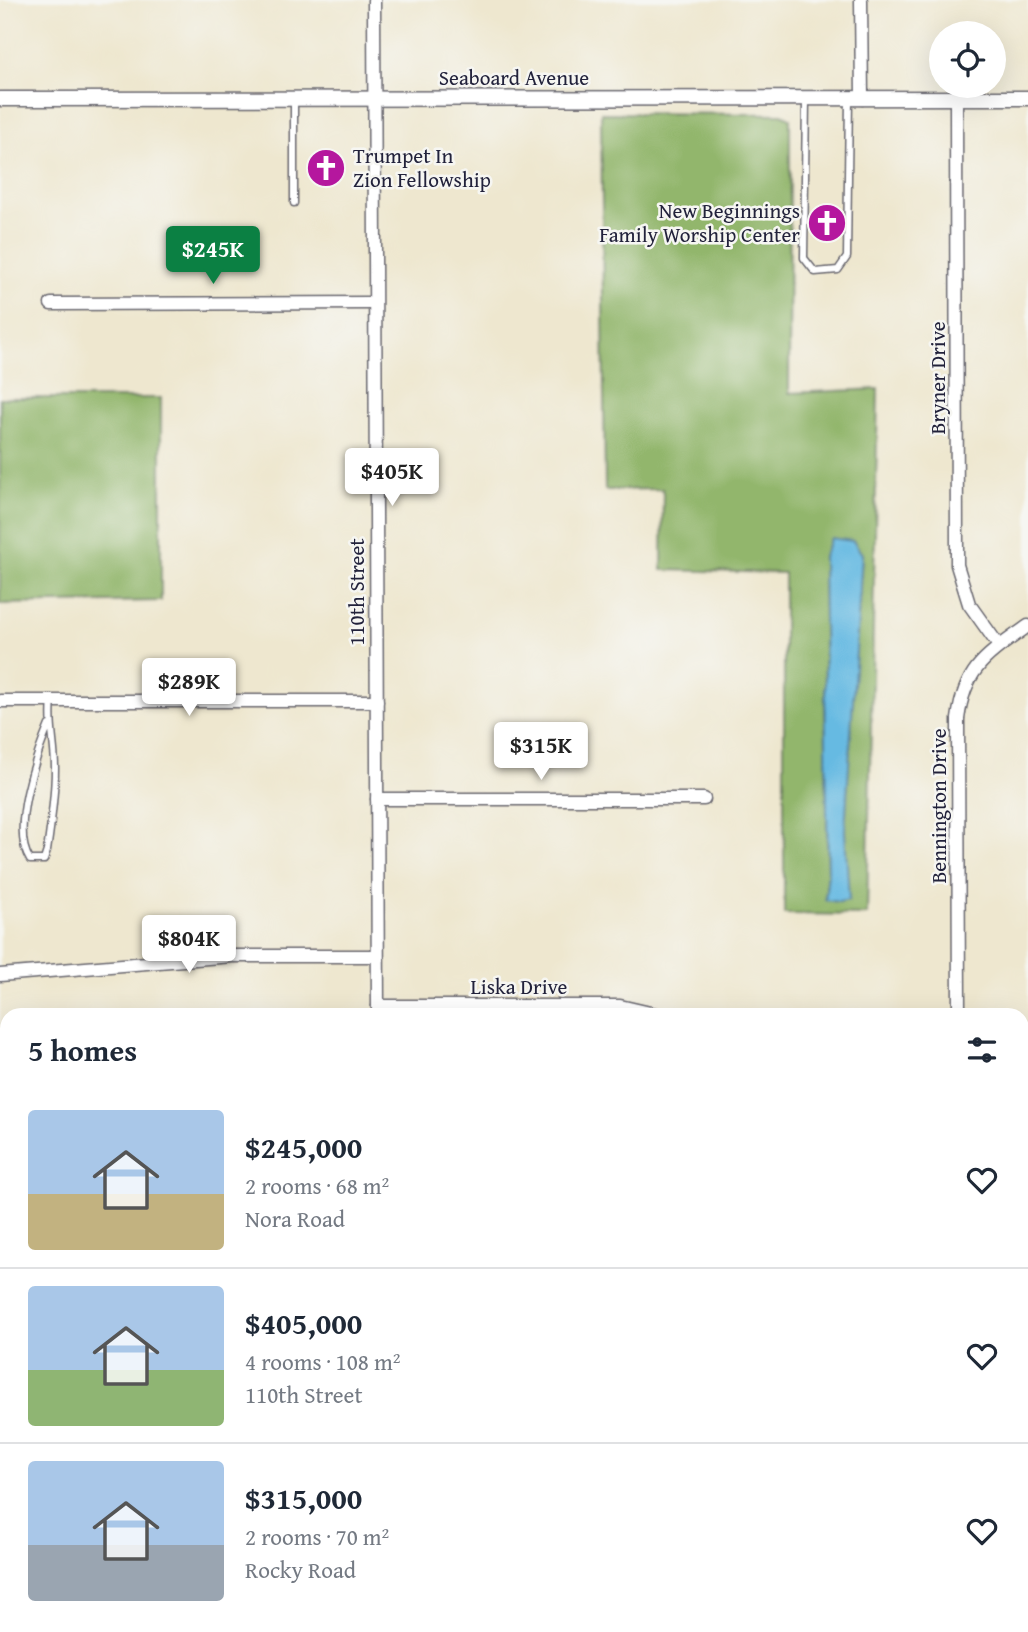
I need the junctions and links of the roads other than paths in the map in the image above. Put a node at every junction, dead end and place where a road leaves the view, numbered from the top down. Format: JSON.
{"nodes":[{"id":1,"x":374,"y":0,"type":"edge"},
{"id":2,"x":861,"y":0,"type":"edge"},
{"id":3,"x":956,"y":98,"type":"joint"},
{"id":4,"x":1006,"y":98,"type":"edge"},
{"id":5,"x":1028,"y":98,"type":"edge"},
{"id":6,"x":0,"y":99,"type":"edge"},
{"id":7,"x":294,"y":99,"type":"junction"},
{"id":8,"x":374,"y":99,"type":"junction"},
{"id":9,"x":806,"y":99,"type":"junction"},
{"id":10,"x":856,"y":99,"type":"junction"},
{"id":11,"x":294,"y":203,"type":"dead end"},
{"id":12,"x":374,"y":303,"type":"junction"},
{"id":13,"x":51,"y":304,"type":"dead end"},
{"id":14,"x":1028,"y":626,"type":"edge"},
{"id":15,"x":999,"y":646,"type":"junction"},
{"id":16,"x":0,"y":701,"type":"edge"},
{"id":17,"x":52,"y":701,"type":"junction"},
{"id":18,"x":377,"y":701,"type":"junction"},
{"id":19,"x":49,"y":725,"type":"junction"},
{"id":20,"x":377,"y":799,"type":"junction"},
{"id":21,"x":704,"y":799,"type":"dead end"},
{"id":22,"x":377,"y":956,"type":"junction"},
{"id":23,"x":0,"y":975,"type":"edge"},
{"id":24,"x":378,"y":1008,"type":"edge"},
{"id":25,"x":523,"y":1008,"type":"edge"},
{"id":26,"x":629,"y":1008,"type":"edge"},
{"id":27,"x":959,"y":1008,"type":"edge"}],
"edges":[{"from":1,"to":8,"type":"street","name":"110th Street"},
{"from":2,"to":10,"type":"street"},
{"from":3,"to":10,"type":"street","name":"Seaboard Avenue"},
{"from":3,"to":15,"type":"street","name":"Bryner Drive"},
{"from":4,"to":5,"type":"street","name":"Seaboard Avenue"},
{"from":6,"to":7,"type":"street","name":"Seaboard Avenue"},
{"from":7,"to":8,"type":"street","name":"Seaboard Avenue"},
{"from":7,"to":11,"type":"lane"},
{"from":8,"to":9,"type":"street","name":"Seaboard Avenue"},
{"from":8,"to":12,"type":"street","name":"110th Street"},
{"from":9,"to":10,"type":"street","name":"Seaboard Avenue"},
{"from":9,"to":10,"type":"lane"},
{"from":12,"to":13,"type":"street"},
{"from":12,"to":18,"type":"street","name":"110th Street"},
{"from":14,"to":15,"type":"street","name":"Bennington Drive"},
{"from":15,"to":27,"type":"street","name":"Bennington Drive"},
{"from":16,"to":17,"type":"street"},
{"from":17,"to":18,"type":"street"},
{"from":17,"to":19,"type":"lane"},
{"from":18,"to":20,"type":"street","name":"110th Street"},
{"from":19,"to":19,"type":"lane"},
{"from":20,"to":21,"type":"street"},
{"from":20,"to":22,"type":"street","name":"110th Street"},
{"from":22,"to":23,"type":"street"},
{"from":22,"to":24,"type":"street","name":"110th Street"},
{"from":25,"to":26,"type":"street","name":"Liska Drive"}]}
